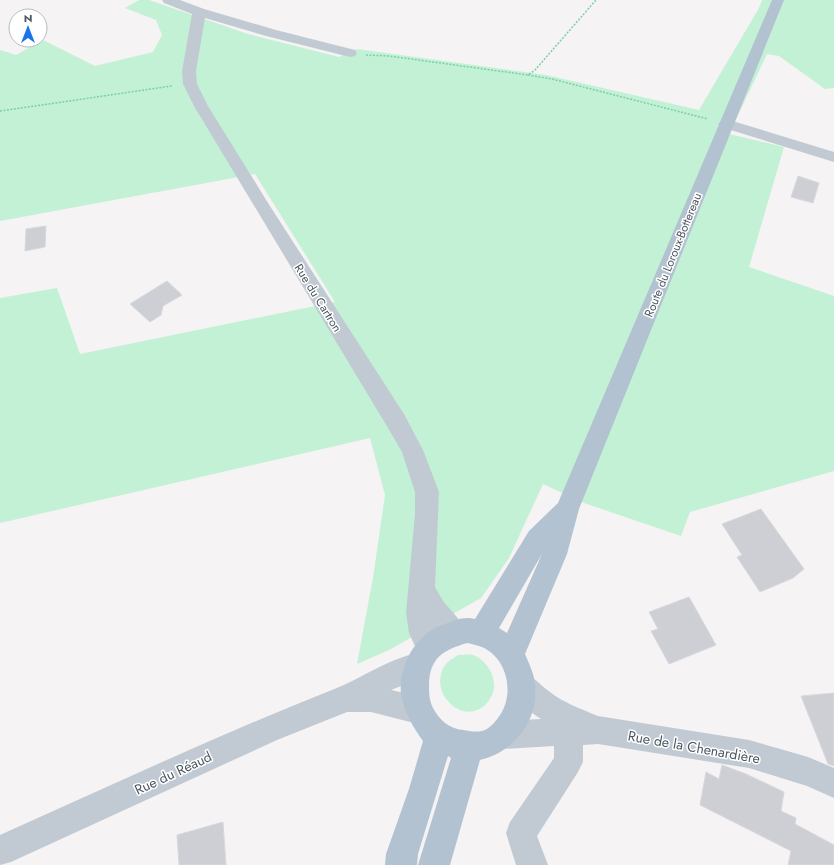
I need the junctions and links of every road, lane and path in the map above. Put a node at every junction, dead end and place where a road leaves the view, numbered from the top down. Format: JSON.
{"nodes":[{"id":1,"x":168,"y":0,"type":"edge"},
{"id":2,"x":596,"y":0,"type":"edge"},
{"id":3,"x":778,"y":0,"type":"edge"},
{"id":4,"x":199,"y":12,"type":"junction"},
{"id":5,"x":350,"y":53,"type":"joint"},
{"id":6,"x":528,"y":75,"type":"junction"},
{"id":7,"x":190,"y":84,"type":"junction"},
{"id":8,"x":0,"y":110,"type":"edge"},
{"id":9,"x":726,"y":124,"type":"junction"},
{"id":10,"x":834,"y":157,"type":"edge"},
{"id":11,"x":567,"y":509,"type":"junction"},
{"id":12,"x":422,"y":590,"type":"junction"},
{"id":13,"x":453,"y":632,"type":"junction"},
{"id":14,"x":481,"y":633,"type":"junction"},
{"id":15,"x":511,"y":655,"type":"junction"},
{"id":16,"x":423,"y":657,"type":"junction"},
{"id":17,"x":522,"y":685,"type":"junction"},
{"id":18,"x":347,"y":698,"type":"junction"},
{"id":19,"x":418,"y":710,"type":"junction"},
{"id":20,"x":570,"y":726,"type":"junction"},
{"id":21,"x":439,"y":736,"type":"junction"},
{"id":22,"x":502,"y":736,"type":"junction"},
{"id":23,"x":469,"y":747,"type":"junction"},
{"id":24,"x":834,"y":783,"type":"edge"},
{"id":25,"x":0,"y":851,"type":"edge"},
{"id":26,"x":401,"y":865,"type":"edge"},
{"id":27,"x":434,"y":865,"type":"edge"},
{"id":28,"x":532,"y":865,"type":"edge"}],
"edges":[{"from":1,"to":4,"type":"street"},
{"from":2,"to":6,"type":"path"},
{"from":3,"to":9,"type":"main road","name":"Route du Loroux-Bottereau"},
{"from":4,"to":5,"type":"street"},
{"from":4,"to":7,"type":"street","name":"Rue du Cartron"},
{"from":5,"to":6,"type":"path"},
{"from":6,"to":9,"type":"path"},
{"from":7,"to":8,"type":"path"},
{"from":7,"to":12,"type":"street","name":"Rue du Cartron"},
{"from":9,"to":10,"type":"street"},
{"from":9,"to":11,"type":"main road","name":"Route du Loroux-Bottereau"},
{"from":11,"to":14,"type":"main road","name":"Route du Loroux-Bottereau"},
{"from":11,"to":15,"type":"main road","name":"Route du Loroux-Bottereau"},
{"from":12,"to":13,"type":"street"},
{"from":12,"to":16,"type":"street","name":"Rue du Cartron"},
{"from":13,"to":14,"type":"main road"},
{"from":13,"to":16,"type":"main road"},
{"from":14,"to":15,"type":"main road"},
{"from":15,"to":17,"type":"main road"},
{"from":16,"to":18,"type":"street","name":"Rue du Réaud"},
{"from":16,"to":19,"type":"main road"},
{"from":17,"to":20,"type":"street","name":"Rue de la Chenardière"},
{"from":17,"to":22,"type":"main road"},
{"from":18,"to":19,"type":"street","name":"Rue du Réaud"},
{"from":18,"to":25,"type":"street","name":"Rue du Réaud"},
{"from":19,"to":21,"type":"main road"},
{"from":20,"to":22,"type":"street","name":"Rue de la Chenardière"},
{"from":20,"to":24,"type":"street","name":"Rue de la Chenardière"},
{"from":20,"to":28,"type":"street"},
{"from":21,"to":23,"type":"main road"},
{"from":21,"to":26,"type":"main road"},
{"from":22,"to":23,"type":"main road"},
{"from":23,"to":27,"type":"main road"}]}
